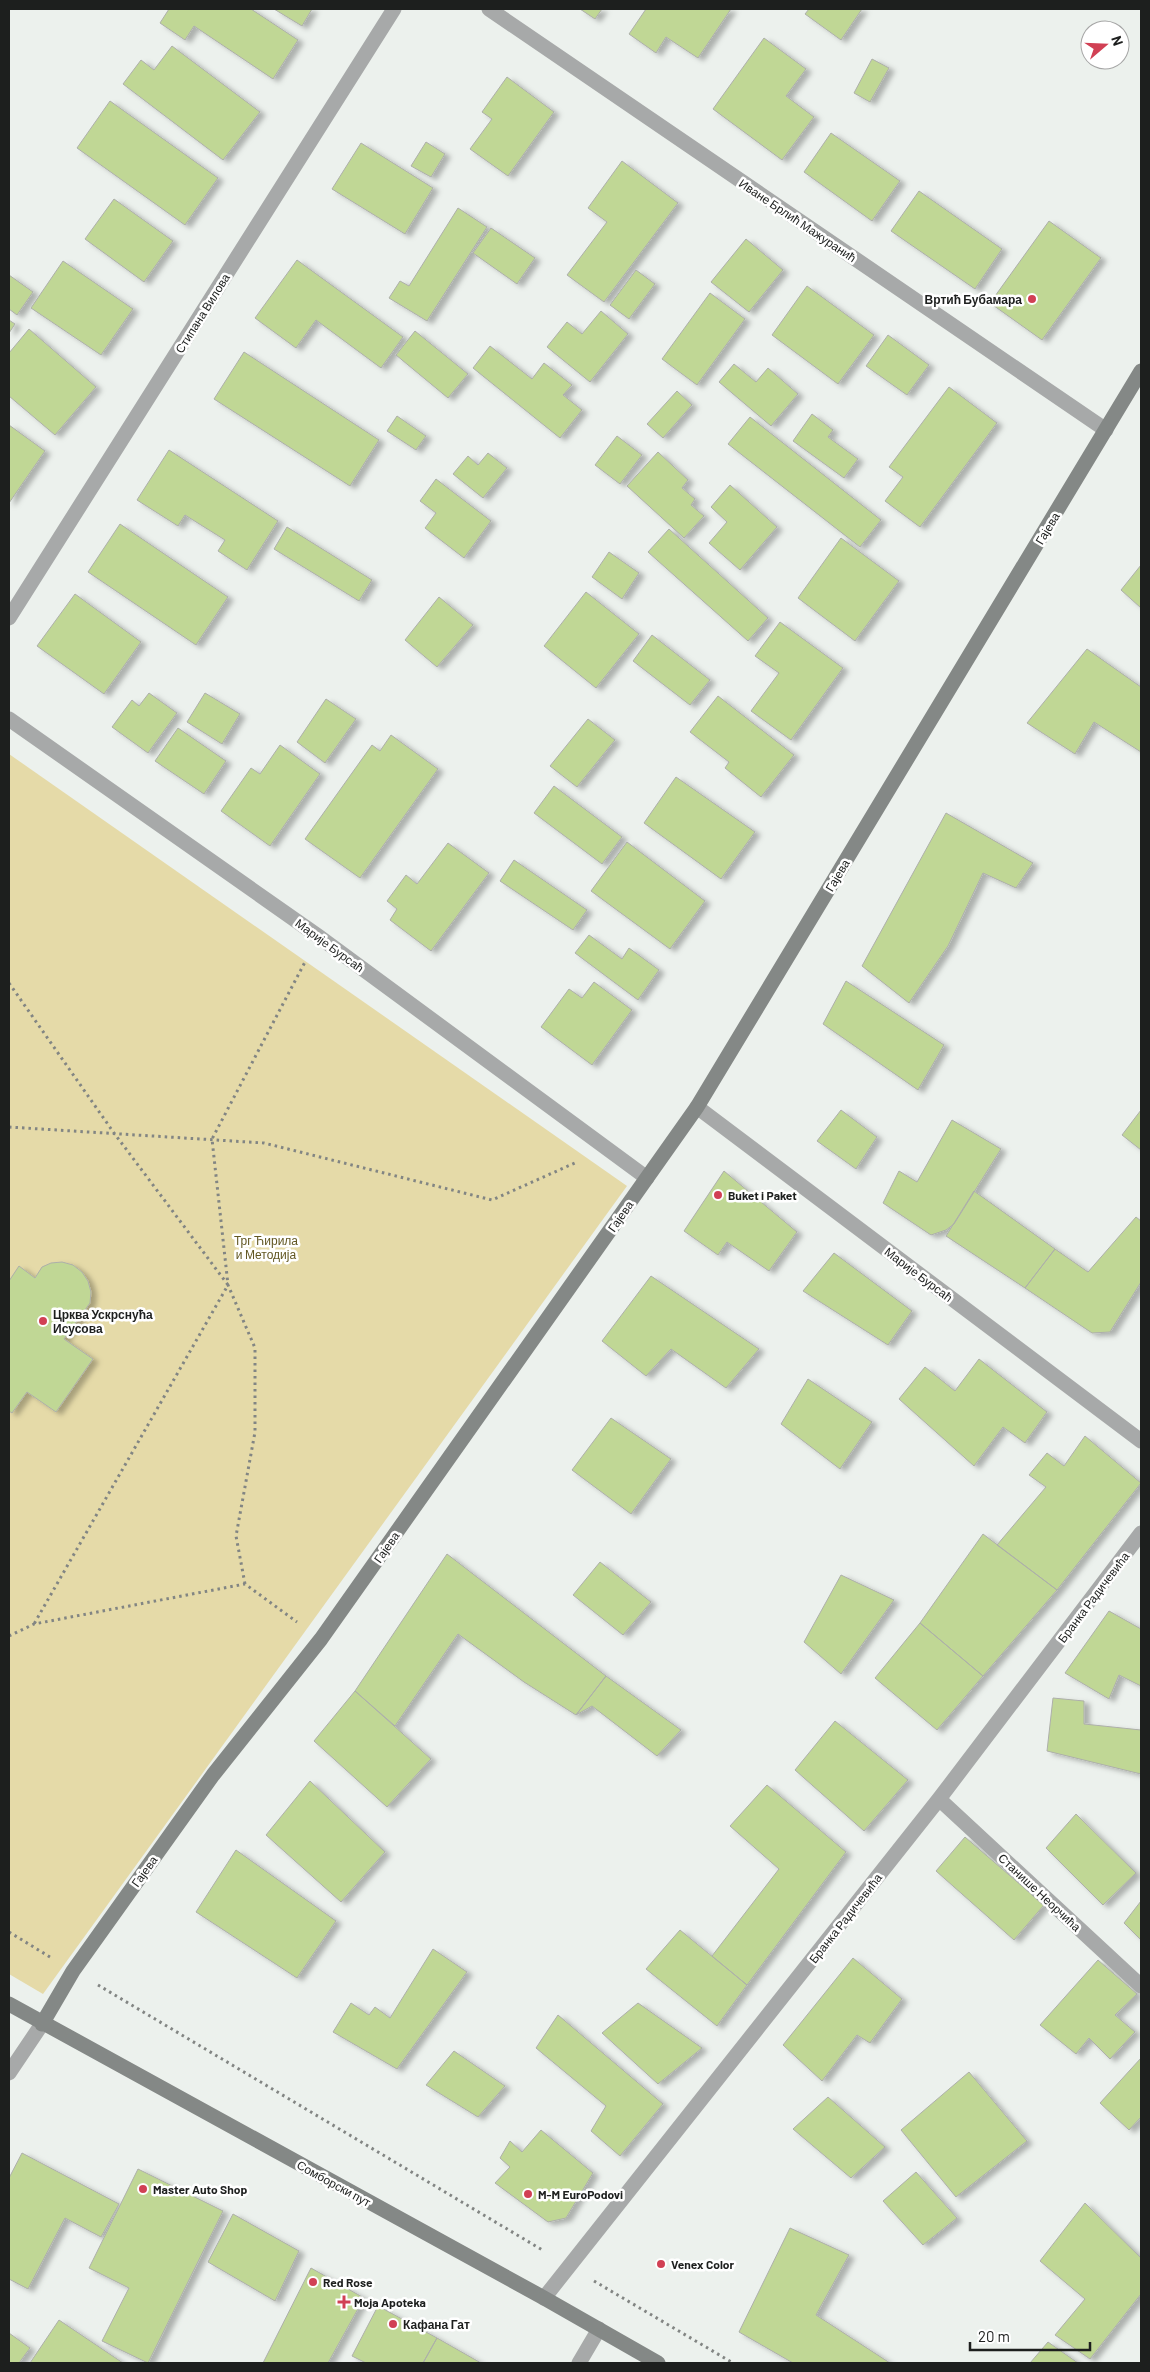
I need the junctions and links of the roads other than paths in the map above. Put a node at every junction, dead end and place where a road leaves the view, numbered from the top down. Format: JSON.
{"nodes":[{"id":1,"x":394,"y":9,"type":"edge"},
{"id":2,"x":489,"y":9,"type":"edge"},
{"id":3,"x":1141,"y":371,"type":"edge"},
{"id":4,"x":1106,"y":430,"type":"junction"},
{"id":5,"x":9,"y":618,"type":"edge"},
{"id":6,"x":9,"y":719,"type":"edge"},
{"id":7,"x":697,"y":1107,"type":"junction"},
{"id":8,"x":647,"y":1178,"type":"junction"},
{"id":9,"x":1141,"y":1441,"type":"edge"},
{"id":10,"x":1141,"y":1533,"type":"edge"},
{"id":11,"x":939,"y":1799,"type":"junction"},
{"id":12,"x":1141,"y":1986,"type":"edge"},
{"id":13,"x":9,"y":2004,"type":"edge"},
{"id":14,"x":42,"y":2024,"type":"junction"},
{"id":15,"x":9,"y":2073,"type":"edge"},
{"id":16,"x":544,"y":2298,"type":"junction"},
{"id":17,"x":599,"y":2329,"type":"junction"},
{"id":18,"x":579,"y":2363,"type":"edge"},
{"id":19,"x":658,"y":2363,"type":"edge"}],
"edges":[{"from":1,"to":5,"type":"street","name":"Стипана Вилова"},
{"from":2,"to":4,"type":"street","name":"Иване Брлић Мажуранић"},
{"from":3,"to":4,"type":"street","name":"Гајева"},
{"from":4,"to":7,"type":"street","name":"Гајева"},
{"from":6,"to":8,"type":"street","name":"Марије Бурсаћ"},
{"from":7,"to":8,"type":"street","name":"Гајева"},
{"from":7,"to":9,"type":"street","name":"Марије Бурсаћ"},
{"from":8,"to":14,"type":"street","name":"Гајева"},
{"from":10,"to":11,"type":"street","name":"Бранка Радичевића"},
{"from":11,"to":12,"type":"street","name":"Станише Неорчића"},
{"from":11,"to":16,"type":"street","name":"Бранка Радичевића"},
{"from":13,"to":14,"type":"street","name":"Сомборски пут"},
{"from":14,"to":15,"type":"street"},
{"from":14,"to":16,"type":"street","name":"Сомборски пут"},
{"from":16,"to":17,"type":"street","name":"Сомборски пут"},
{"from":17,"to":18,"type":"street"},
{"from":17,"to":19,"type":"street","name":"Сомборски пут"}]}
